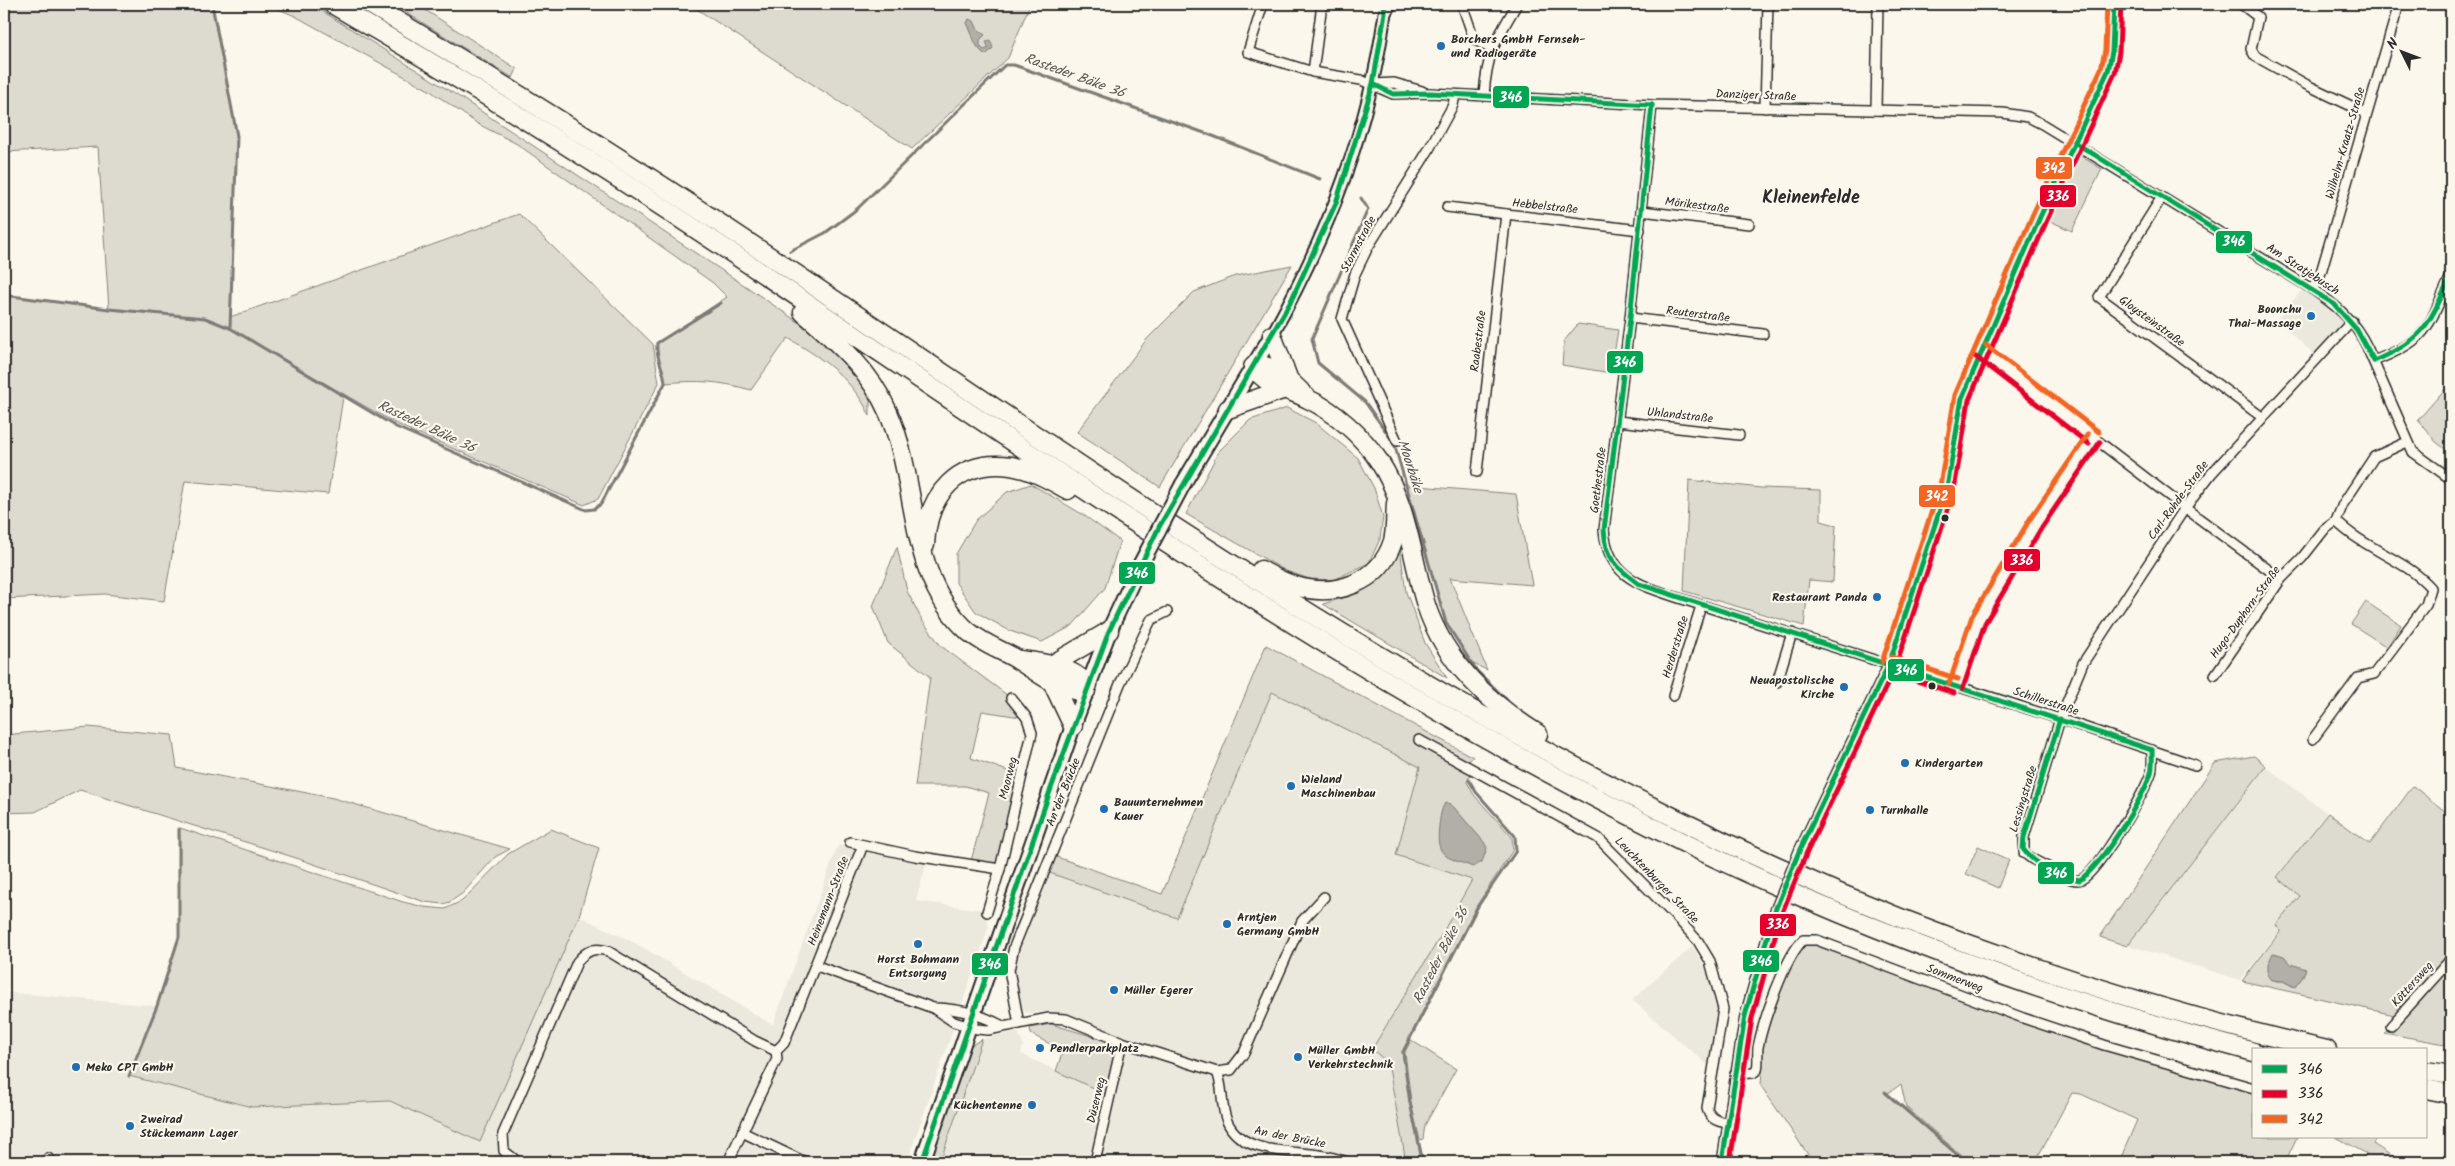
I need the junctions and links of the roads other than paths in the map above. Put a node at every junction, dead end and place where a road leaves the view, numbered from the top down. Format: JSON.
{"nodes":[{"id":1,"x":332,"y":4,"type":"edge"},
{"id":2,"x":368,"y":4,"type":"edge"},
{"id":3,"x":1263,"y":4,"type":"edge"},
{"id":4,"x":1322,"y":4,"type":"edge"},
{"id":5,"x":1462,"y":4,"type":"edge"},
{"id":6,"x":1517,"y":4,"type":"edge"},
{"id":7,"x":1768,"y":4,"type":"edge"},
{"id":8,"x":1878,"y":4,"type":"edge"},
{"id":9,"x":2114,"y":4,"type":"edge"},
{"id":10,"x":2241,"y":4,"type":"edge"},
{"id":11,"x":2400,"y":4,"type":"edge"},
{"id":12,"x":1386,"y":7,"type":"edge"},
{"id":13,"x":1491,"y":49,"type":"junction"},
{"id":14,"x":1313,"y":72,"type":"junction"},
{"id":15,"x":1374,"y":84,"type":"junction"},
{"id":16,"x":1455,"y":95,"type":"junction"},
{"id":17,"x":1484,"y":95,"type":"junction"},
{"id":18,"x":1652,"y":105,"type":"junction"},
{"id":19,"x":1764,"y":108,"type":"junction"},
{"id":20,"x":1876,"y":110,"type":"junction"},
{"id":21,"x":2366,"y":113,"type":"junction"},
{"id":22,"x":2074,"y":142,"type":"junction"},
{"id":23,"x":2162,"y":197,"type":"junction"},
{"id":24,"x":1447,"y":207,"type":"dead end"},
{"id":25,"x":1642,"y":211,"type":"junction"},
{"id":26,"x":1506,"y":214,"type":"junction"},
{"id":27,"x":1749,"y":224,"type":"dead end"},
{"id":28,"x":1640,"y":230,"type":"junction"},
{"id":29,"x":714,"y":241,"type":"junction"},
{"id":30,"x":2451,"y":276,"type":"edge"},
{"id":31,"x":2312,"y":289,"type":"junction"},
{"id":32,"x":1630,"y":318,"type":"junction"},
{"id":33,"x":2352,"y":321,"type":"junction"},
{"id":34,"x":1763,"y":334,"type":"dead end"},
{"id":35,"x":1272,"y":335,"type":"junction"},
{"id":36,"x":1981,"y":351,"type":"junction"},
{"id":37,"x":2374,"y":361,"type":"junction"},
{"id":38,"x":1254,"y":366,"type":"junction"},
{"id":39,"x":1285,"y":384,"type":"junction"},
{"id":40,"x":1228,"y":409,"type":"junction"},
{"id":41,"x":2262,"y":417,"type":"junction"},
{"id":42,"x":1618,"y":421,"type":"junction"},
{"id":43,"x":1739,"y":435,"type":"dead end"},
{"id":44,"x":2094,"y":438,"type":"junction"},
{"id":45,"x":1397,"y":441,"type":"dead end"},
{"id":46,"x":2407,"y":442,"type":"junction"},
{"id":47,"x":1477,"y":472,"type":"dead end"},
{"id":48,"x":2451,"y":479,"type":"edge"},
{"id":49,"x":1396,"y":495,"type":"junction"},
{"id":50,"x":2185,"y":508,"type":"junction"},
{"id":51,"x":2336,"y":521,"type":"junction"},
{"id":52,"x":1177,"y":528,"type":"junction"},
{"id":53,"x":1166,"y":543,"type":"junction"},
{"id":54,"x":925,"y":558,"type":"junction"},
{"id":55,"x":2282,"y":579,"type":"junction"},
{"id":56,"x":1701,"y":606,"type":"junction"},
{"id":57,"x":1167,"y":612,"type":"dead end"},
{"id":58,"x":1109,"y":631,"type":"junction"},
{"id":59,"x":1792,"y":633,"type":"junction"},
{"id":60,"x":1016,"y":659,"type":"junction"},
{"id":61,"x":1052,"y":664,"type":"junction"},
{"id":62,"x":1889,"y":664,"type":"junction"},
{"id":63,"x":2215,"y":674,"type":"dead end"},
{"id":64,"x":1777,"y":682,"type":"dead end"},
{"id":65,"x":1053,"y":684,"type":"junction"},
{"id":66,"x":1956,"y":686,"type":"junction"},
{"id":67,"x":1087,"y":688,"type":"junction"},
{"id":68,"x":1673,"y":696,"type":"dead end"},
{"id":69,"x":1011,"y":698,"type":"dead end"},
{"id":70,"x":2060,"y":719,"type":"junction"},
{"id":71,"x":1073,"y":726,"type":"junction"},
{"id":72,"x":2312,"y":739,"type":"dead end"},
{"id":73,"x":1419,"y":740,"type":"dead end"},
{"id":74,"x":2152,"y":750,"type":"junction"},
{"id":75,"x":2195,"y":765,"type":"dead end"},
{"id":76,"x":1670,"y":816,"type":"junction"},
{"id":77,"x":850,"y":842,"type":"dead end"},
{"id":78,"x":863,"y":845,"type":"junction"},
{"id":79,"x":1000,"y":869,"type":"junction"},
{"id":80,"x":1324,"y":897,"type":"dead end"},
{"id":81,"x":987,"y":912,"type":"dead end"},
{"id":82,"x":2451,"y":959,"type":"edge"},
{"id":83,"x":817,"y":966,"type":"junction"},
{"id":84,"x":933,"y":1008,"type":"junction"},
{"id":85,"x":970,"y":1019,"type":"junction"},
{"id":86,"x":1019,"y":1024,"type":"junction"},
{"id":87,"x":1003,"y":1026,"type":"junction"},
{"id":88,"x":2391,"y":1026,"type":"dead end"},
{"id":89,"x":1122,"y":1042,"type":"junction"},
{"id":90,"x":2319,"y":1048,"type":"edge"},
{"id":91,"x":776,"y":1051,"type":"junction"},
{"id":92,"x":2252,"y":1051,"type":"edge"},
{"id":93,"x":2428,"y":1071,"type":"edge"},
{"id":94,"x":1217,"y":1072,"type":"junction"},
{"id":95,"x":1735,"y":1074,"type":"junction"},
{"id":96,"x":2451,"y":1075,"type":"edge"},
{"id":97,"x":2252,"y":1088,"type":"edge"},
{"id":98,"x":2428,"y":1089,"type":"edge"},
{"id":99,"x":2451,"y":1094,"type":"edge"},
{"id":100,"x":1728,"y":1124,"type":"junction"},
{"id":101,"x":742,"y":1132,"type":"junction"},
{"id":102,"x":518,"y":1162,"type":"edge"},
{"id":103,"x":728,"y":1162,"type":"edge"},
{"id":104,"x":805,"y":1162,"type":"edge"},
{"id":105,"x":922,"y":1162,"type":"edge"},
{"id":106,"x":1095,"y":1162,"type":"edge"},
{"id":107,"x":1347,"y":1162,"type":"edge"},
{"id":108,"x":1722,"y":1162,"type":"edge"}],
"edges":[{"from":1,"to":29,"type":"highway"},
{"from":2,"to":52,"type":"highway"},
{"from":3,"to":14,"type":"street","name":"Danziger Straße"},
{"from":4,"to":14,"type":"street"},
{"from":5,"to":13,"type":"street"},
{"from":6,"to":13,"type":"street"},
{"from":7,"to":19,"type":"street"},
{"from":8,"to":20,"type":"street"},
{"from":9,"to":22,"type":"street"},
{"from":10,"to":21,"type":"street"},
{"from":11,"to":21,"type":"street","name":"Wilhelm-Kraatz-Straße"},
{"from":12,"to":15,"type":"street"},
{"from":13,"to":17,"type":"street"},
{"from":14,"to":15,"type":"street","name":"Danziger Straße"},
{"from":15,"to":16,"type":"street","name":"Danziger Straße"},
{"from":15,"to":35,"type":"street"},
{"from":16,"to":17,"type":"street","name":"Danziger Straße"},
{"from":16,"to":45,"type":"street","name":"Stormstraße"},
{"from":17,"to":18,"type":"street","name":"Danziger Straße"},
{"from":18,"to":19,"type":"street","name":"Danziger Straße"},
{"from":18,"to":25,"type":"street","name":"Goethestraße"},
{"from":19,"to":20,"type":"street","name":"Danziger Straße"},
{"from":20,"to":22,"type":"street","name":"Danziger Straße"},
{"from":21,"to":31,"type":"street","name":"Wilhelm-Kraatz-Straße"},
{"from":22,"to":23,"type":"street","name":"Am Stratjebusch"},
{"from":22,"to":36,"type":"street"},
{"from":23,"to":31,"type":"street","name":"Am Stratjebusch"},
{"from":23,"to":41,"type":"street","name":"Gloysteinstraße"},
{"from":24,"to":26,"type":"street","name":"Hebbelstraße"},
{"from":25,"to":27,"type":"street","name":"Mörikestraße"},
{"from":25,"to":28,"type":"street","name":"Goethestraße"},
{"from":26,"to":28,"type":"street","name":"Hebbelstraße"},
{"from":26,"to":47,"type":"street","name":"Raabestraße"},
{"from":28,"to":32,"type":"street","name":"Goethestraße"},
{"from":29,"to":53,"type":"highway"},
{"from":29,"to":54,"type":"highway"},
{"from":30,"to":37,"type":"street"},
{"from":31,"to":33,"type":"street","name":"Am Stratjebusch"},
{"from":32,"to":34,"type":"street","name":"Reuterstraße"},
{"from":32,"to":42,"type":"street","name":"Goethestraße"},
{"from":33,"to":37,"type":"street","name":"Am Stratjebusch"},
{"from":33,"to":41,"type":"street","name":"Carl-Rohde-Straße"},
{"from":35,"to":38,"type":"main road"},
{"from":35,"to":39,"type":"highway"},
{"from":36,"to":44,"type":"street"},
{"from":36,"to":62,"type":"street"},
{"from":37,"to":46,"type":"street","name":"Am Stratjebusch"},
{"from":38,"to":39,"type":"highway"},
{"from":38,"to":40,"type":"main road"},
{"from":39,"to":40,"type":"highway"},
{"from":39,"to":49,"type":"highway"},
{"from":40,"to":58,"type":"main road","bridge":true},
{"from":41,"to":50,"type":"street","name":"Carl-Rohde-Straße"},
{"from":42,"to":43,"type":"street","name":"Uhlandstraße"},
{"from":42,"to":56,"type":"street","name":"Goethestraße"},
{"from":44,"to":50,"type":"street"},
{"from":44,"to":66,"type":"street"},
{"from":46,"to":48,"type":"street","name":"Am Stratjebusch"},
{"from":46,"to":51,"type":"street"},
{"from":49,"to":52,"type":"highway"},
{"from":49,"to":76,"type":"highway"},
{"from":50,"to":55,"type":"street"},
{"from":50,"to":70,"type":"street","name":"Carl-Rohde-Straße"},
{"from":51,"to":55,"type":"street","name":"Hugo-Duphorn-Straße"},
{"from":51,"to":72,"type":"street"},
{"from":52,"to":76,"type":"highway"},
{"from":53,"to":54,"type":"highway"},
{"from":53,"to":92,"type":"highway"},
{"from":54,"to":60,"type":"highway"},
{"from":55,"to":63,"type":"street","name":"Hugo-Duphorn-Straße"},
{"from":56,"to":59,"type":"street","name":"Goethestraße"},
{"from":56,"to":68,"type":"street","name":"Herderstraße"},
{"from":57,"to":86,"type":"street","name":"An der Brücke"},
{"from":58,"to":61,"type":"highway"},
{"from":58,"to":67,"type":"main road"},
{"from":59,"to":62,"type":"street","name":"Goethestraße"},
{"from":59,"to":64,"type":"street"},
{"from":60,"to":61,"type":"highway"},
{"from":60,"to":65,"type":"highway"},
{"from":61,"to":67,"type":"highway"},
{"from":62,"to":66,"type":"street","name":"Schillerstraße"},
{"from":62,"to":95,"type":"street","bridge":true},
{"from":65,"to":67,"type":"highway"},
{"from":65,"to":71,"type":"highway"},
{"from":66,"to":70,"type":"street","name":"Schillerstraße"},
{"from":67,"to":71,"type":"main road"},
{"from":69,"to":79,"type":"street","name":"Moorweg"},
{"from":70,"to":74,"type":"street","name":"Schillerstraße"},
{"from":70,"to":74,"type":"street","name":"Lessingstraße"},
{"from":71,"to":85,"type":"main road"},
{"from":73,"to":100,"type":"street","name":"Leuchtenburger Straße"},
{"from":74,"to":75,"type":"street","name":"Schillerstraße"},
{"from":76,"to":90,"type":"highway"},
{"from":77,"to":78,"type":"street"},
{"from":78,"to":79,"type":"street"},
{"from":78,"to":83,"type":"street","name":"Heinemann-Straße"},
{"from":79,"to":81,"type":"street","name":"Moorweg"},
{"from":80,"to":94,"type":"street"},
{"from":82,"to":88,"type":"street","name":"Köttersweg"},
{"from":83,"to":84,"type":"street","name":"Heinemann-Straße"},
{"from":83,"to":91,"type":"street","name":"Heinemann-Straße"},
{"from":84,"to":85,"type":"street","name":"Heinemann-Straße"},
{"from":84,"to":85,"type":"street","name":"Heinemann-Straße"},
{"from":85,"to":87,"type":"street"},
{"from":85,"to":87,"type":"street"},
{"from":85,"to":105,"type":"main road"},
{"from":86,"to":87,"type":"street"},
{"from":86,"to":89,"type":"street"},
{"from":89,"to":94,"type":"street"},
{"from":89,"to":106,"type":"street","name":"Düserweg"},
{"from":91,"to":101,"type":"street","name":"Heinemann-Straße"},
{"from":91,"to":102,"type":"street"},
{"from":93,"to":96,"type":"highway"},
{"from":94,"to":107,"type":"street","name":"An der Brücke"},
{"from":95,"to":97,"type":"street","name":"Sommerweg"},
{"from":95,"to":100,"type":"street"},
{"from":98,"to":99,"type":"highway"},
{"from":100,"to":108,"type":"street"},
{"from":101,"to":103,"type":"street","name":"Heinemann-Straße"},
{"from":101,"to":104,"type":"street"}]}
